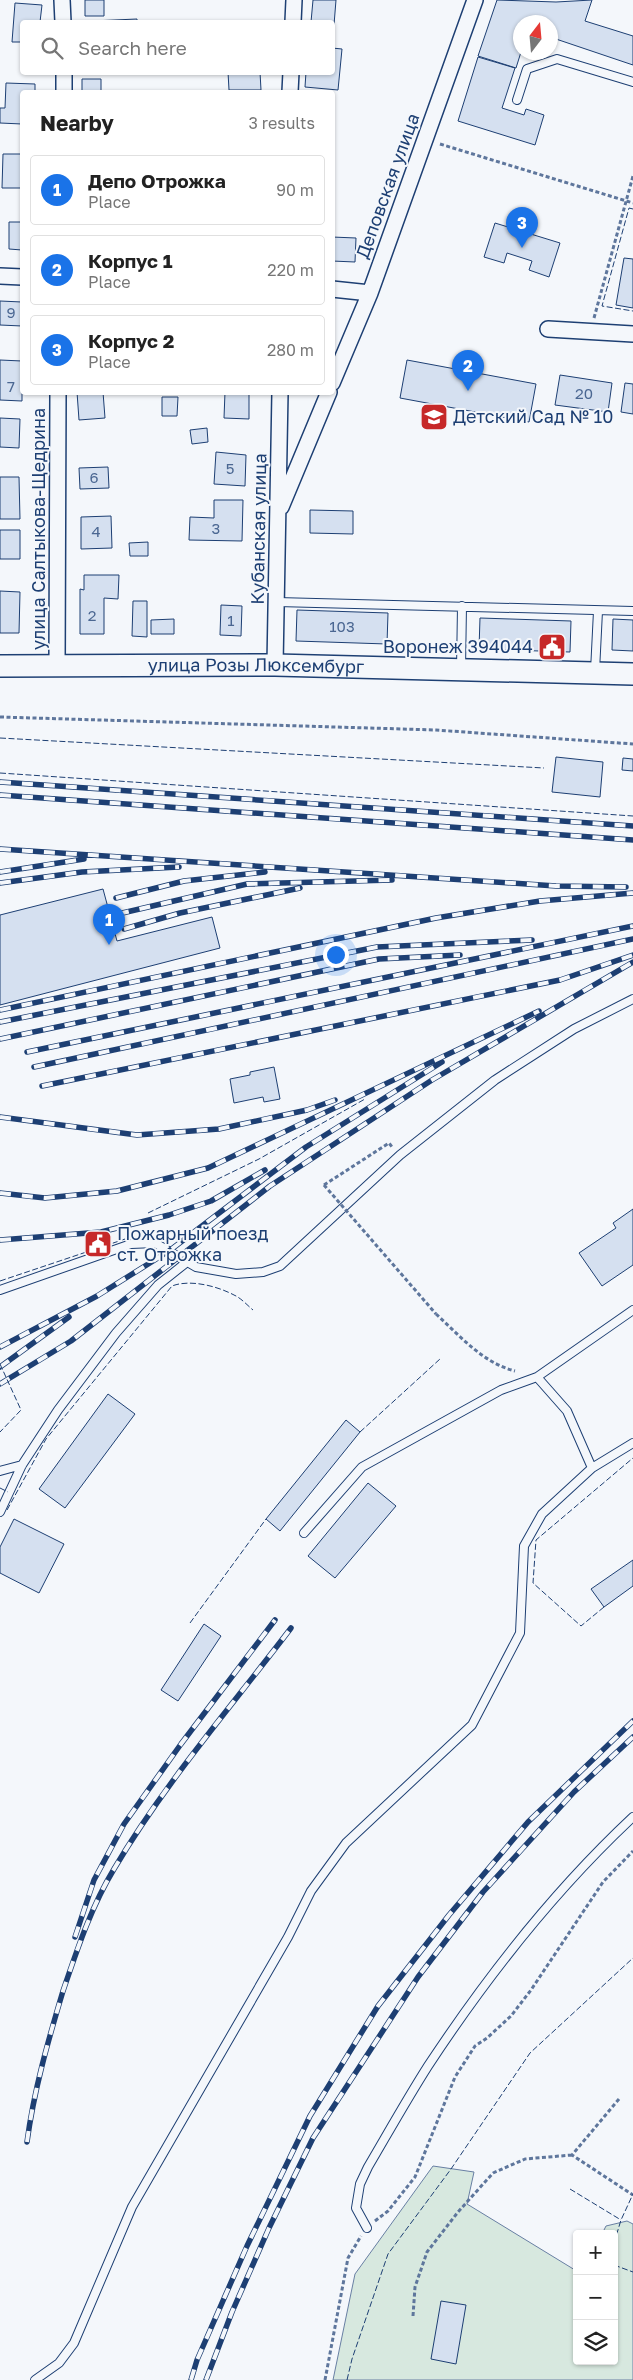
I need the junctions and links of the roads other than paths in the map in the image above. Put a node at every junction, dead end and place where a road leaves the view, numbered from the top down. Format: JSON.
{"nodes":[{"id":1,"x":62,"y":0,"type":"edge"},
{"id":2,"x":294,"y":0,"type":"edge"},
{"id":3,"x":474,"y":0,"type":"edge"},
{"id":4,"x":63,"y":20,"type":"edge"},
{"id":5,"x":293,"y":20,"type":"edge"},
{"id":6,"x":64,"y":75,"type":"edge"},
{"id":7,"x":291,"y":75,"type":"edge"},
{"id":8,"x":633,"y":82,"type":"edge"},
{"id":9,"x":64,"y":90,"type":"edge"},
{"id":10,"x":290,"y":90,"type":"edge"},
{"id":11,"x":517,"y":100,"type":"dead end"},
{"id":12,"x":0,"y":276,"type":"edge"},
{"id":13,"x":20,"y":277,"type":"edge"},
{"id":14,"x":335,"y":289,"type":"edge"},
{"id":15,"x":370,"y":293,"type":"junction"},
{"id":16,"x":548,"y":329,"type":"dead end"},
{"id":17,"x":633,"y":334,"type":"edge"},
{"id":18,"x":335,"y":376,"type":"edge"},
{"id":19,"x":58,"y":395,"type":"edge"},
{"id":20,"x":280,"y":395,"type":"edge"},
{"id":21,"x":328,"y":395,"type":"edge"},
{"id":22,"x":278,"y":515,"type":"junction"},
{"id":23,"x":276,"y":602,"type":"junction"},
{"id":24,"x":462,"y":606,"type":"junction"},
{"id":25,"x":598,"y":611,"type":"junction"},
{"id":26,"x":633,"y":611,"type":"edge"},
{"id":27,"x":275,"y":665,"type":"junction"},
{"id":28,"x":0,"y":666,"type":"edge"},
{"id":29,"x":57,"y":666,"type":"junction"},
{"id":30,"x":461,"y":670,"type":"junction"},
{"id":31,"x":595,"y":673,"type":"junction"},
{"id":32,"x":633,"y":674,"type":"edge"},
{"id":33,"x":633,"y":999,"type":"edge"},
{"id":34,"x":187,"y":1262,"type":"junction"},
{"id":35,"x":0,"y":1290,"type":"edge"},
{"id":36,"x":633,"y":1310,"type":"edge"},
{"id":37,"x":537,"y":1377,"type":"junction"},
{"id":38,"x":633,"y":1443,"type":"edge"},
{"id":39,"x":22,"y":1465,"type":"junction"},
{"id":40,"x":592,"y":1468,"type":"junction"},
{"id":41,"x":0,"y":1471,"type":"edge"},
{"id":42,"x":0,"y":1512,"type":"edge"},
{"id":43,"x":304,"y":1533,"type":"dead end"},
{"id":44,"x":633,"y":1817,"type":"edge"},
{"id":45,"x":367,"y":2228,"type":"road end"},
{"id":46,"x":35,"y":2380,"type":"edge"}],
"edges":[{"from":1,"to":4,"type":"street"},
{"from":2,"to":5,"type":"street"},
{"from":3,"to":15,"type":"street","name":"Деповская улица"},
{"from":6,"to":9,"type":"street"},
{"from":7,"to":10,"type":"street"},
{"from":8,"to":11,"type":"lane"},
{"from":12,"to":13,"type":"street"},
{"from":14,"to":15,"type":"street"},
{"from":15,"to":18,"type":"street","name":"Деповская улица"},
{"from":16,"to":17,"type":"street"},
{"from":19,"to":29,"type":"street","name":"улица Салтыкова-Щедрина"},
{"from":20,"to":22,"type":"street","name":"Кубанская улица"},
{"from":21,"to":22,"type":"street"},
{"from":22,"to":23,"type":"street","name":"Кубанская улица"},
{"from":23,"to":24,"type":"lane"},
{"from":23,"to":27,"type":"street","name":"Кубанская улица"},
{"from":24,"to":25,"type":"lane"},
{"from":24,"to":30,"type":"lane"},
{"from":25,"to":26,"type":"lane"},
{"from":25,"to":31,"type":"lane"},
{"from":27,"to":29,"type":"street","name":"улица Розы Люксембург"},
{"from":27,"to":30,"type":"street","name":"улица Розы Люксембург"},
{"from":28,"to":29,"type":"street","name":"улица Розы Люксембург"},
{"from":30,"to":31,"type":"street","name":"улица Розы Люксембург"},
{"from":31,"to":32,"type":"street","name":"улица Розы Люксембург"},
{"from":33,"to":34,"type":"lane"},
{"from":34,"to":35,"type":"lane"},
{"from":34,"to":39,"type":"lane"},
{"from":36,"to":37,"type":"lane"},
{"from":37,"to":40,"type":"lane"},
{"from":37,"to":43,"type":"lane"},
{"from":38,"to":40,"type":"lane"},
{"from":39,"to":41,"type":"lane"},
{"from":39,"to":42,"type":"lane"},
{"from":40,"to":46,"type":"lane"},
{"from":44,"to":45,"type":"lane"}]}
